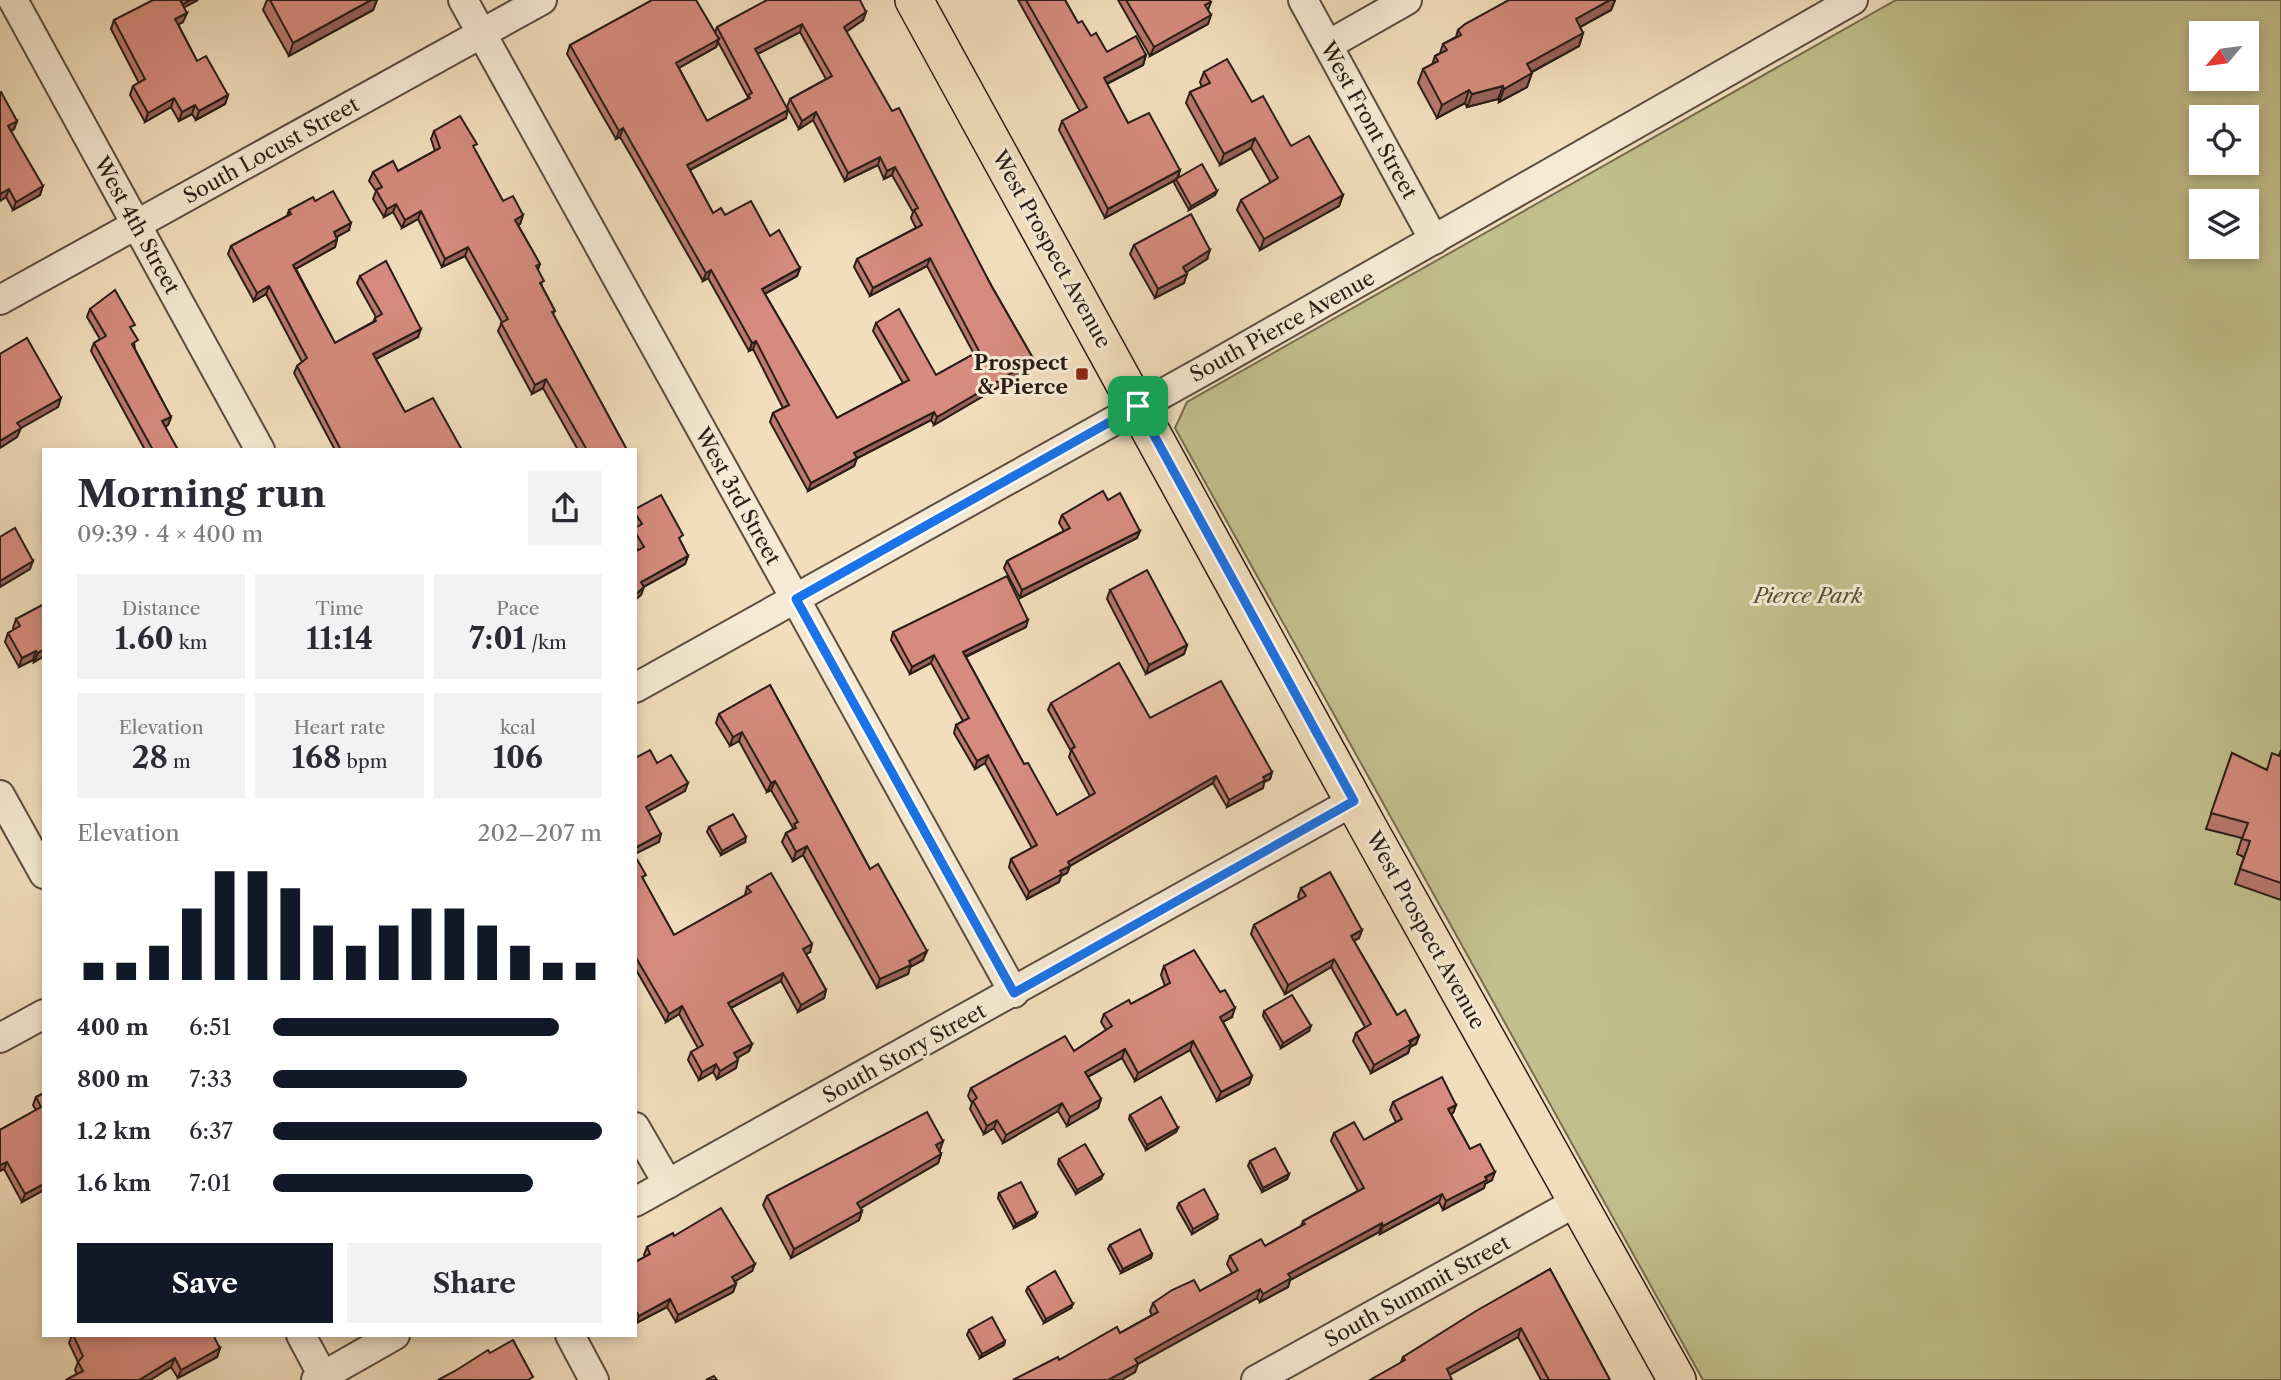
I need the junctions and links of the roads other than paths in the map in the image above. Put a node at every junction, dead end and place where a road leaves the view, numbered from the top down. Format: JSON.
{"nodes":[{"id":1,"x":13,"y":0,"type":"edge"},
{"id":2,"x":463,"y":0,"type":"edge"},
{"id":3,"x":542,"y":0,"type":"edge"},
{"id":4,"x":914,"y":0,"type":"edge"},
{"id":5,"x":1303,"y":0,"type":"edge"},
{"id":6,"x":1407,"y":0,"type":"edge"},
{"id":7,"x":1853,"y":0,"type":"edge"},
{"id":8,"x":481,"y":33,"type":"junction"},
{"id":9,"x":1328,"y":46,"type":"junction"},
{"id":10,"x":137,"y":224,"type":"junction"},
{"id":11,"x":1434,"y":240,"type":"junction"},
{"id":12,"x":0,"y":300,"type":"edge"},
{"id":13,"x":1138,"y":406,"type":"junction"},
{"id":14,"x":259,"y":448,"type":"edge"},
{"id":15,"x":796,"y":599,"type":"junction"},
{"id":16,"x":637,"y":687,"type":"edge"},
{"id":17,"x":0,"y":795,"type":"edge"},
{"id":18,"x":1354,"y":801,"type":"junction"},
{"id":19,"x":42,"y":870,"type":"edge"},
{"id":20,"x":1014,"y":993,"type":"junction"},
{"id":21,"x":42,"y":1015,"type":"edge"},
{"id":22,"x":0,"y":1038,"type":"edge"},
{"id":23,"x":637,"y":1130,"type":"edge"},
{"id":24,"x":668,"y":1184,"type":"junction"},
{"id":25,"x":637,"y":1201,"type":"edge"},
{"id":26,"x":1578,"y":1201,"type":"junction"},
{"id":27,"x":302,"y":1337,"type":"edge"},
{"id":28,"x":392,"y":1337,"type":"edge"},
{"id":29,"x":571,"y":1337,"type":"edge"},
{"id":30,"x":320,"y":1378,"type":"edge"},
{"id":31,"x":594,"y":1380,"type":"edge"},
{"id":32,"x":1256,"y":1380,"type":"edge"},
{"id":33,"x":1677,"y":1380,"type":"edge"}],
"edges":[{"from":1,"to":10,"type":"street","name":"West 4th Street"},
{"from":2,"to":8,"type":"street","name":"West 3rd Street"},
{"from":3,"to":8,"type":"street","name":"South Locust Street"},
{"from":4,"to":13,"type":"main road","name":"West Prospect Avenue"},
{"from":5,"to":9,"type":"street","name":"West Front Street"},
{"from":6,"to":9,"type":"street"},
{"from":7,"to":11,"type":"street","name":"South Pierce Avenue"},
{"from":8,"to":10,"type":"street","name":"South Locust Street"},
{"from":8,"to":15,"type":"street","name":"West 3rd Street"},
{"from":9,"to":11,"type":"street","name":"West Front Street"},
{"from":10,"to":12,"type":"street","name":"South Locust Street"},
{"from":10,"to":14,"type":"street","name":"West 4th Street"},
{"from":11,"to":13,"type":"street","name":"South Pierce Avenue"},
{"from":13,"to":15,"type":"street","name":"South Pierce Avenue"},
{"from":13,"to":18,"type":"main road","name":"West Prospect Avenue"},
{"from":15,"to":16,"type":"street","name":"South Pierce Avenue"},
{"from":15,"to":20,"type":"street","name":"West 3rd Street"},
{"from":17,"to":19,"type":"street"},
{"from":18,"to":20,"type":"street","name":"South Story Street"},
{"from":18,"to":26,"type":"main road","name":"West Prospect Avenue"},
{"from":20,"to":24,"type":"street","name":"South Story Street"},
{"from":21,"to":22,"type":"street"},
{"from":23,"to":24,"type":"street"},
{"from":24,"to":25,"type":"street","name":"South Story Street"},
{"from":26,"to":32,"type":"street","name":"South Summit Street"},
{"from":26,"to":33,"type":"main road","name":"West Prospect Avenue"},
{"from":27,"to":30,"type":"street"},
{"from":28,"to":30,"type":"street"},
{"from":29,"to":31,"type":"street"}]}
